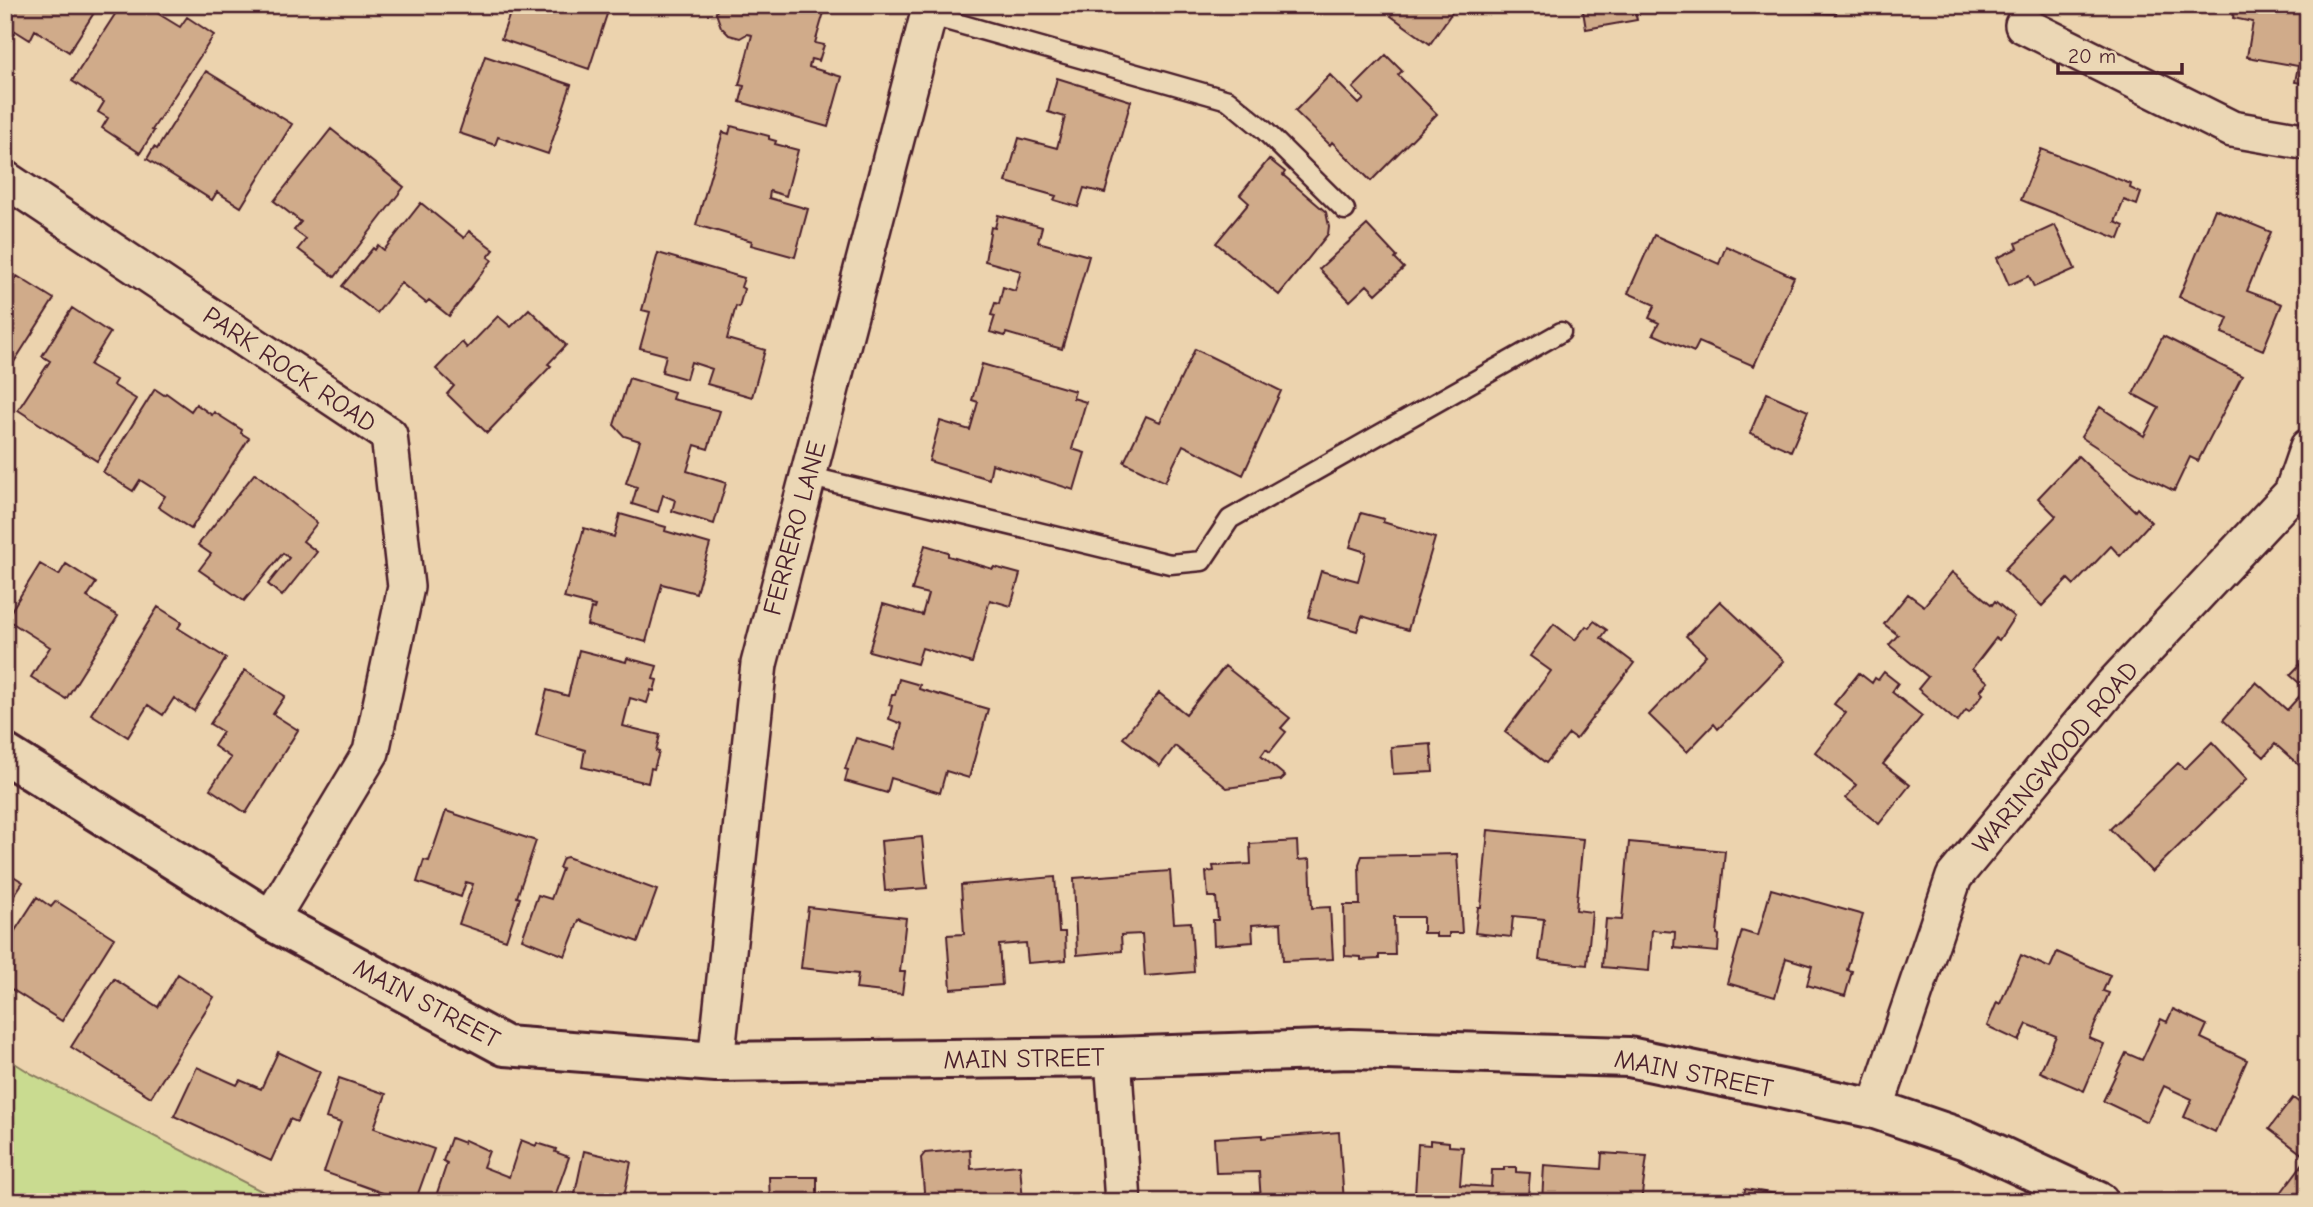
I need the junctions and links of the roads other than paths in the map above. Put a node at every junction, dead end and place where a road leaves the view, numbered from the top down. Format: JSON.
{"nodes":[{"id":1,"x":929,"y":10,"type":"edge"},
{"id":2,"x":2023,"y":25,"type":"dead end"},
{"id":3,"x":2308,"y":142,"type":"edge"},
{"id":4,"x":5,"y":179,"type":"edge"},
{"id":5,"x":1345,"y":210,"type":"dead end"},
{"id":6,"x":1561,"y":332,"type":"dead end"},
{"id":7,"x":2308,"y":447,"type":"edge"},
{"id":8,"x":807,"y":476,"type":"junction"},
{"id":9,"x":5,"y":754,"type":"edge"},
{"id":10,"x":270,"y":920,"type":"junction"},
{"id":11,"x":1113,"y":1057,"type":"junction"},
{"id":12,"x":716,"y":1062,"type":"junction"},
{"id":13,"x":1875,"y":1109,"type":"junction"},
{"id":14,"x":1122,"y":1202,"type":"edge"},
{"id":15,"x":2099,"y":1202,"type":"edge"}],
"edges":[{"from":1,"to":5,"type":"lane"},
{"from":1,"to":8,"type":"street","name":"FERRERO LANE"},
{"from":2,"to":3,"type":"street"},
{"from":4,"to":10,"type":"street","name":"PARK ROCK ROAD"},
{"from":6,"to":8,"type":"lane"},
{"from":7,"to":13,"type":"street","name":"WARINGWOOD ROAD"},
{"from":8,"to":12,"type":"street","name":"FERRERO LANE"},
{"from":9,"to":10,"type":"street","name":"MAIN STREET"},
{"from":10,"to":12,"type":"street","name":"MAIN STREET"},
{"from":11,"to":12,"type":"street","name":"MAIN STREET"},
{"from":11,"to":13,"type":"street","name":"MAIN STREET"},
{"from":11,"to":14,"type":"street"},
{"from":13,"to":15,"type":"street","name":"MAIN STREET"}]}
